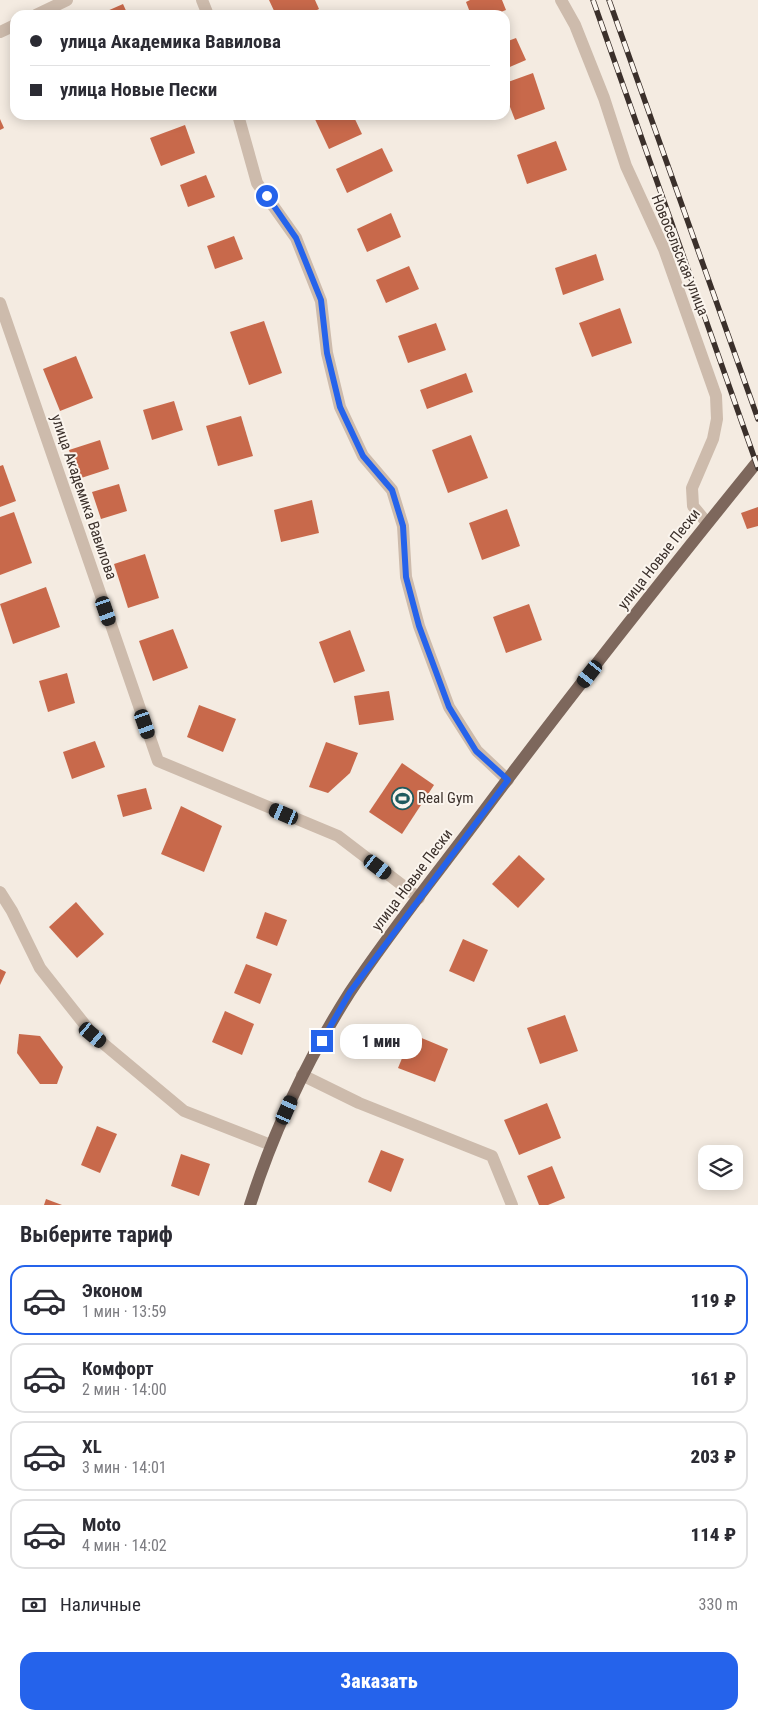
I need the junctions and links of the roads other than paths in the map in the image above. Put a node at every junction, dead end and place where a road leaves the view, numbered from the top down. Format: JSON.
{"nodes":[{"id":1,"x":67,"y":0,"type":"edge"},
{"id":2,"x":562,"y":0,"type":"edge"},
{"id":3,"x":46,"y":10,"type":"edge"},
{"id":4,"x":239,"y":120,"type":"edge"},
{"id":5,"x":0,"y":303,"type":"edge"},
{"id":6,"x":758,"y":461,"type":"edge"},
{"id":7,"x":707,"y":523,"type":"junction"},
{"id":8,"x":508,"y":780,"type":"junction"},
{"id":9,"x":0,"y":892,"type":"edge"},
{"id":10,"x":419,"y":898,"type":"junction"},
{"id":11,"x":6,"y":909,"type":"edge"},
{"id":12,"x":302,"y":1074,"type":"junction"},
{"id":13,"x":271,"y":1145,"type":"junction"},
{"id":14,"x":250,"y":1205,"type":"edge"},
{"id":15,"x":512,"y":1205,"type":"edge"}],
"edges":[{"from":1,"to":3,"type":"street"},
{"from":2,"to":7,"type":"street","name":"Новосельская улица"},
{"from":4,"to":8,"type":"street"},
{"from":5,"to":10,"type":"street","name":"улица Академика Вавилова"},
{"from":6,"to":7,"type":"main road","name":"улица Новые Пески"},
{"from":7,"to":8,"type":"main road","name":"улица Новые Пески"},
{"from":8,"to":10,"type":"main road","name":"улица Новые Пески"},
{"from":9,"to":11,"type":"street"},
{"from":10,"to":12,"type":"main road","name":"улица Новые Пески"},
{"from":11,"to":13,"type":"street"},
{"from":12,"to":13,"type":"main road","name":"улица Новые Пески"},
{"from":12,"to":15,"type":"street"},
{"from":13,"to":14,"type":"main road","name":"улица Новые Пески"}]}
